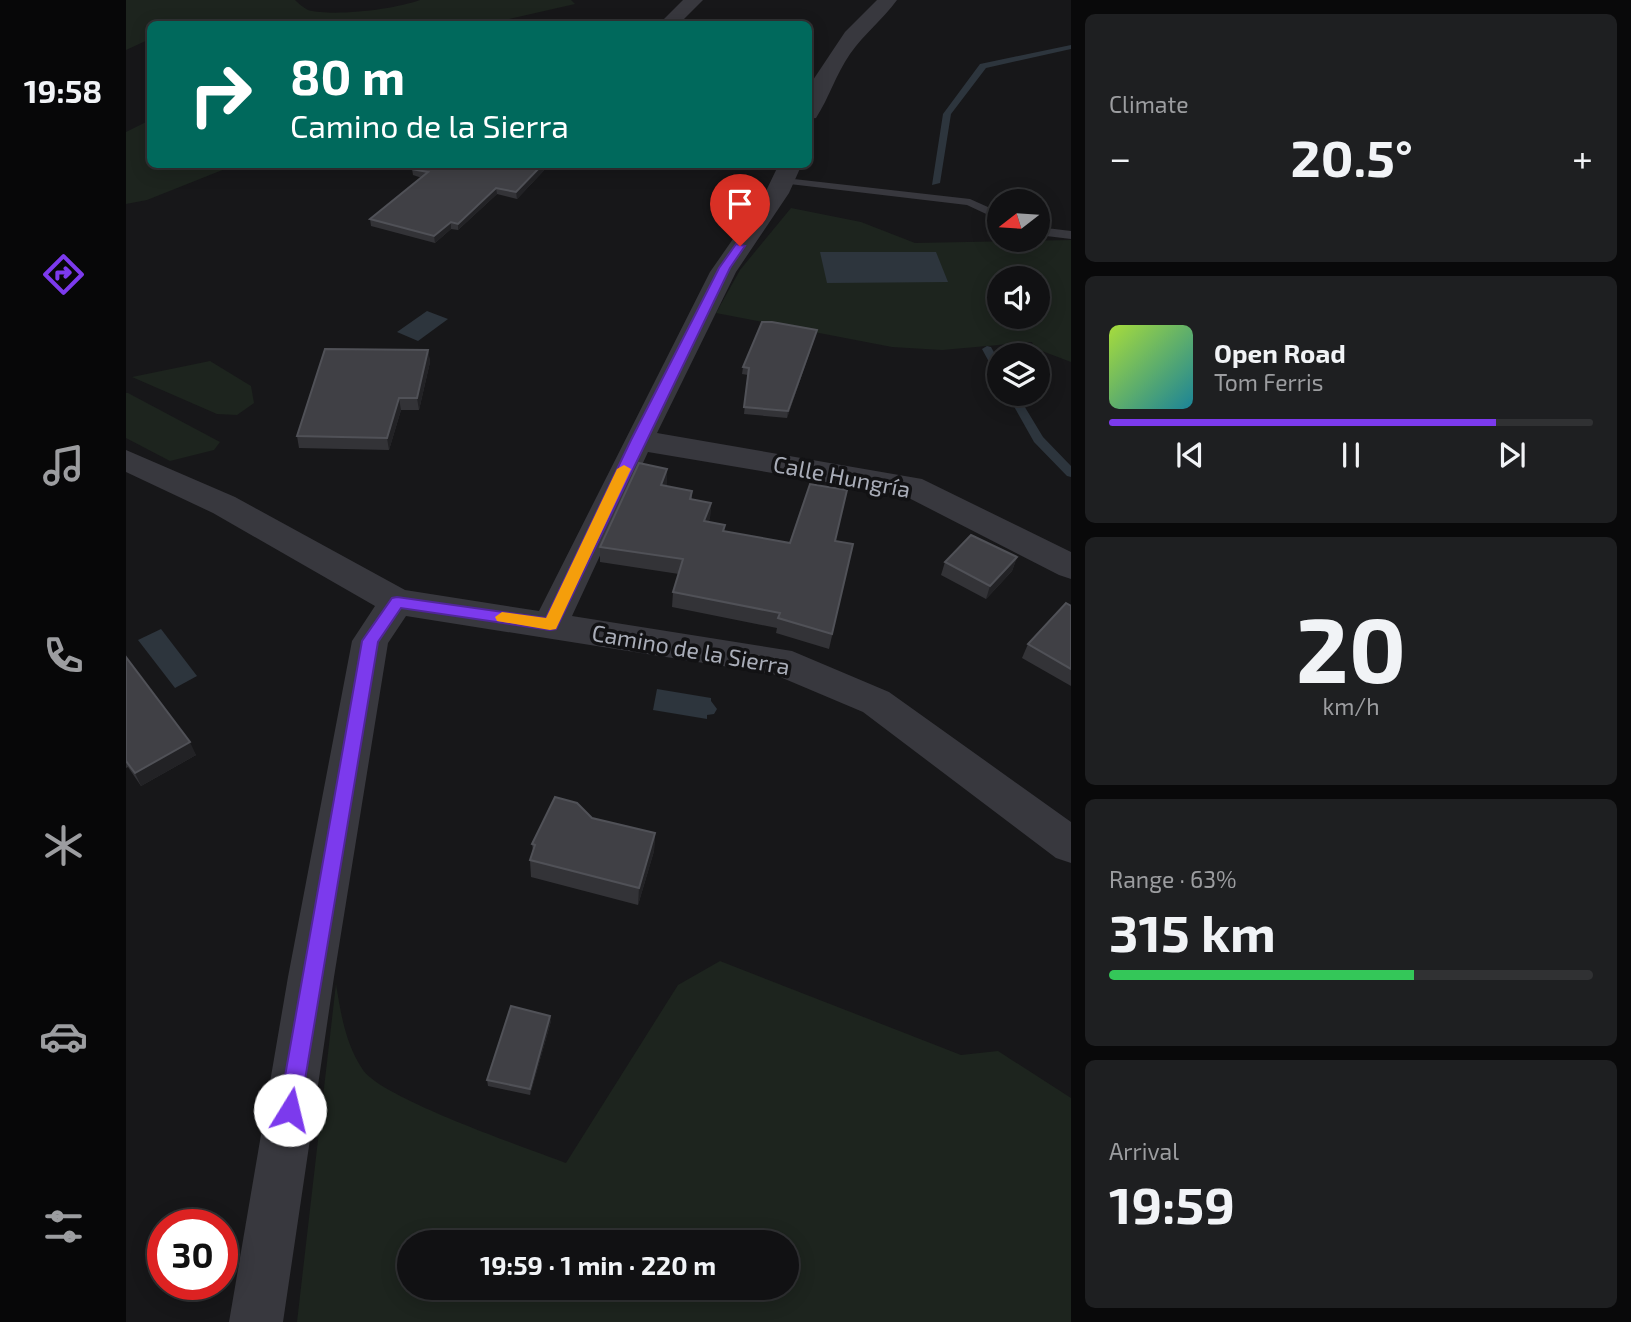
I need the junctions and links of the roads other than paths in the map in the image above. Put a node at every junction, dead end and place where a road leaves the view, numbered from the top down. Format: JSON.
{"nodes":[{"id":1,"x":694,"y":0,"type":"edge"},
{"id":2,"x":888,"y":0,"type":"edge"},
{"id":3,"x":671,"y":21,"type":"edge"},
{"id":4,"x":812,"y":102,"type":"edge"},
{"id":5,"x":788,"y":173,"type":"edge"},
{"id":6,"x":987,"y":211,"type":"edge"},
{"id":7,"x":1050,"y":231,"type":"edge"},
{"id":8,"x":1071,"y":234,"type":"edge"},
{"id":9,"x":638,"y":440,"type":"junction"},
{"id":10,"x":126,"y":460,"type":"edge"},
{"id":11,"x":1071,"y":567,"type":"edge"},
{"id":12,"x":397,"y":602,"type":"junction"},
{"id":13,"x":550,"y":625,"type":"junction"},
{"id":14,"x":1071,"y":845,"type":"edge"},
{"id":15,"x":256,"y":1322,"type":"edge"}],
"edges":[{"from":1,"to":3,"type":"street"},
{"from":2,"to":4,"type":"street"},
{"from":5,"to":6,"type":"lane"},
{"from":5,"to":9,"type":"street"},
{"from":7,"to":8,"type":"lane"},
{"from":9,"to":11,"type":"street","name":"Calle Hungría"},
{"from":9,"to":13,"type":"street"},
{"from":10,"to":12,"type":"street","name":"Camino de la Sierra"},
{"from":12,"to":13,"type":"street","name":"Camino de la Sierra"},
{"from":12,"to":15,"type":"street"},
{"from":13,"to":14,"type":"street","name":"Camino de la Sierra"}]}
